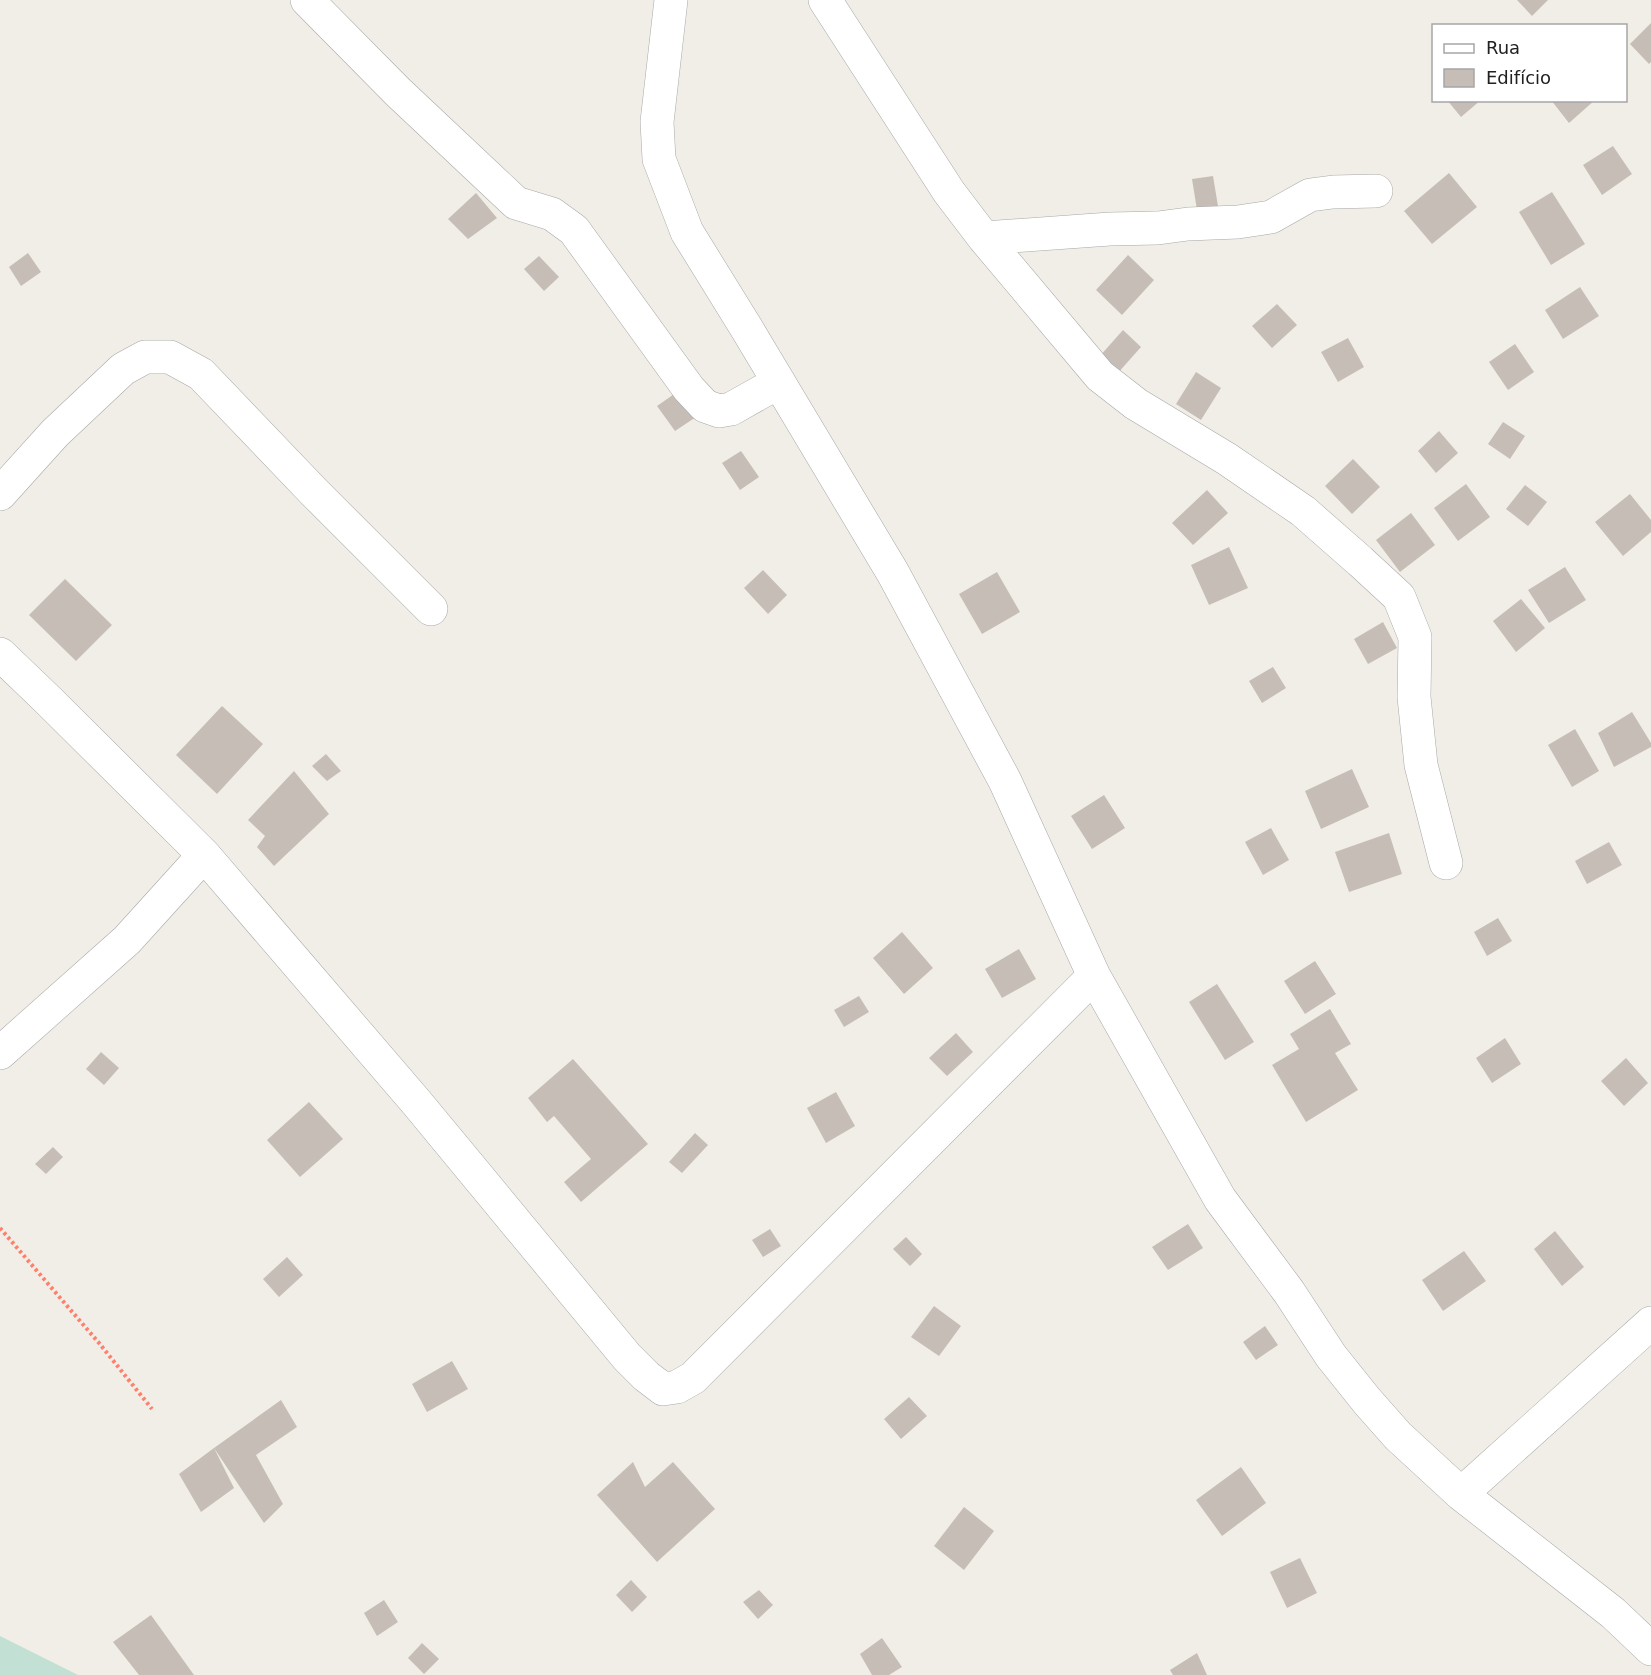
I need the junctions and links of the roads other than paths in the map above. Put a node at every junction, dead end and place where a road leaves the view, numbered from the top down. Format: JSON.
{"nodes":[{"id":1,"x":308,"y":0,"type":"edge"},
{"id":2,"x":671,"y":0,"type":"edge"},
{"id":3,"x":825,"y":0,"type":"edge"},
{"id":4,"x":1376,"y":191,"type":"dead end"},
{"id":5,"x":984,"y":238,"type":"junction"},
{"id":6,"x":779,"y":382,"type":"junction"},
{"id":7,"x":0,"y":494,"type":"edge"},
{"id":8,"x":431,"y":609,"type":"dead end"},
{"id":9,"x":0,"y":654,"type":"edge"},
{"id":10,"x":204,"y":855,"type":"junction"},
{"id":11,"x":1446,"y":863,"type":"dead end"},
{"id":12,"x":1094,"y":976,"type":"junction"},
{"id":13,"x":0,"y":1053,"type":"edge"},
{"id":14,"x":1651,"y":1323,"type":"edge"},
{"id":15,"x":1461,"y":1494,"type":"junction"},
{"id":16,"x":1651,"y":1648,"type":"edge"}],
"edges":[{"from":1,"to":6,"type":"street"},
{"from":2,"to":6,"type":"street"},
{"from":3,"to":5,"type":"street"},
{"from":4,"to":5,"type":"street"},
{"from":5,"to":11,"type":"street"},
{"from":6,"to":12,"type":"street"},
{"from":7,"to":8,"type":"street"},
{"from":9,"to":10,"type":"street"},
{"from":10,"to":12,"type":"street"},
{"from":10,"to":13,"type":"street"},
{"from":12,"to":15,"type":"street"},
{"from":14,"to":15,"type":"street"},
{"from":15,"to":16,"type":"street"}]}
